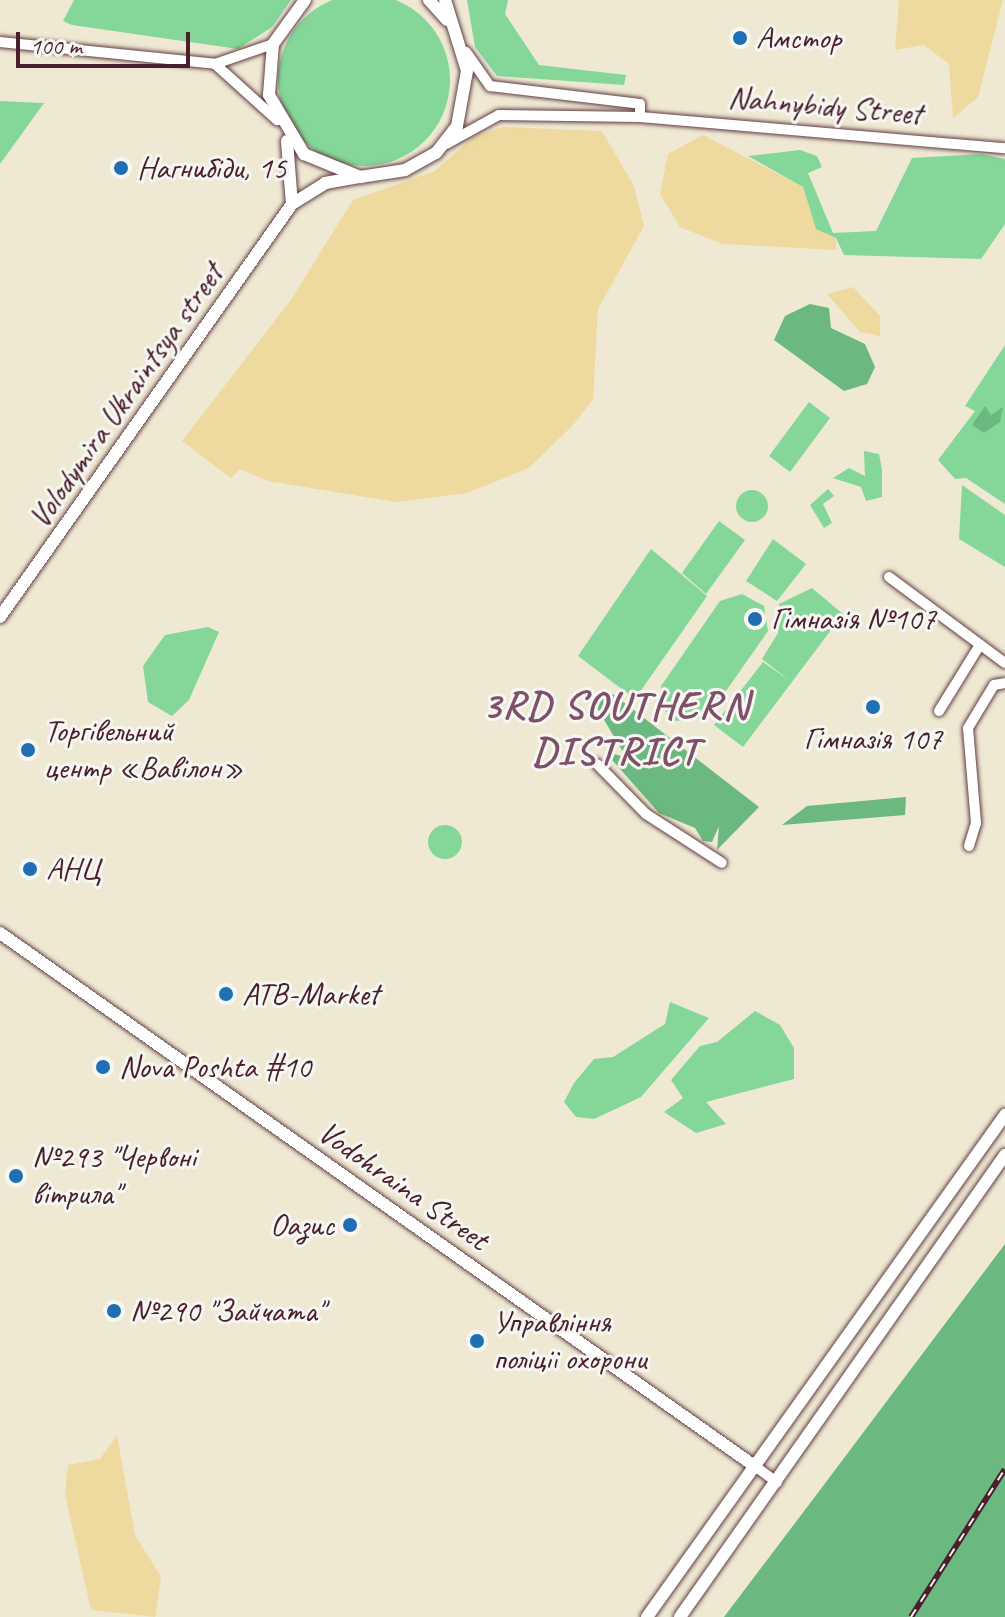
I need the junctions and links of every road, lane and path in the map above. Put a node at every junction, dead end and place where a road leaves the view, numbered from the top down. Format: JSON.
{"nodes":[{"id":1,"x":305,"y":0,"type":"edge"},
{"id":2,"x":429,"y":0,"type":"edge"},
{"id":3,"x":445,"y":0,"type":"edge"},
{"id":4,"x":460,"y":39,"type":"junction"},
{"id":5,"x":0,"y":42,"type":"edge"},
{"id":6,"x":273,"y":44,"type":"junction"},
{"id":7,"x":215,"y":64,"type":"junction"},
{"id":8,"x":640,"y":117,"type":"junction"},
{"id":9,"x":277,"y":120,"type":"junction"},
{"id":10,"x":444,"y":146,"type":"junction"},
{"id":11,"x":1005,"y":148,"type":"edge"},
{"id":12,"x":360,"y":177,"type":"junction"},
{"id":13,"x":292,"y":204,"type":"junction"},
{"id":14,"x":889,"y":577,"type":"dead end"},
{"id":15,"x":0,"y":617,"type":"edge"},
{"id":16,"x":980,"y":645,"type":"junction"},
{"id":17,"x":1005,"y":663,"type":"edge"},
{"id":18,"x":1005,"y":683,"type":"edge"},
{"id":19,"x":939,"y":711,"type":"dead end"},
{"id":20,"x":597,"y":764,"type":"dead end"},
{"id":21,"x":969,"y":846,"type":"dead end"},
{"id":22,"x":722,"y":863,"type":"dead end"},
{"id":23,"x":0,"y":933,"type":"edge"},
{"id":24,"x":1005,"y":1115,"type":"edge"},
{"id":25,"x":1005,"y":1155,"type":"edge"},
{"id":26,"x":756,"y":1467,"type":"junction"},
{"id":27,"x":777,"y":1482,"type":"junction"},
{"id":28,"x":647,"y":1617,"type":"edge"},
{"id":29,"x":680,"y":1617,"type":"edge"}],
"edges":[{"from":1,"to":6,"type":"street"},
{"from":2,"to":4,"type":"street"},
{"from":3,"to":4,"type":"street"},
{"from":4,"to":8,"type":"street"},
{"from":4,"to":10,"type":"street"},
{"from":5,"to":7,"type":"street"},
{"from":6,"to":7,"type":"street"},
{"from":6,"to":9,"type":"street"},
{"from":7,"to":9,"type":"street"},
{"from":8,"to":10,"type":"street","name":"Nahnybidy Street"},
{"from":8,"to":11,"type":"street","name":"Nahnybidy Street"},
{"from":9,"to":12,"type":"street"},
{"from":9,"to":13,"type":"street"},
{"from":10,"to":12,"type":"street","name":"Volodymira Ukraintsya street"},
{"from":12,"to":13,"type":"street","name":"Volodymira Ukraintsya street"},
{"from":13,"to":15,"type":"street","name":"Volodymira Ukraintsya street"},
{"from":14,"to":16,"type":"street"},
{"from":16,"to":17,"type":"street"},
{"from":16,"to":19,"type":"street"},
{"from":18,"to":21,"type":"street"},
{"from":20,"to":22,"type":"street"},
{"from":23,"to":26,"type":"street","name":"Vodohraina Street"},
{"from":24,"to":26,"type":"street"},
{"from":25,"to":27,"type":"street"},
{"from":26,"to":27,"type":"street","name":"Vodohraina Street"},
{"from":26,"to":28,"type":"street"},
{"from":27,"to":29,"type":"street"}]}
